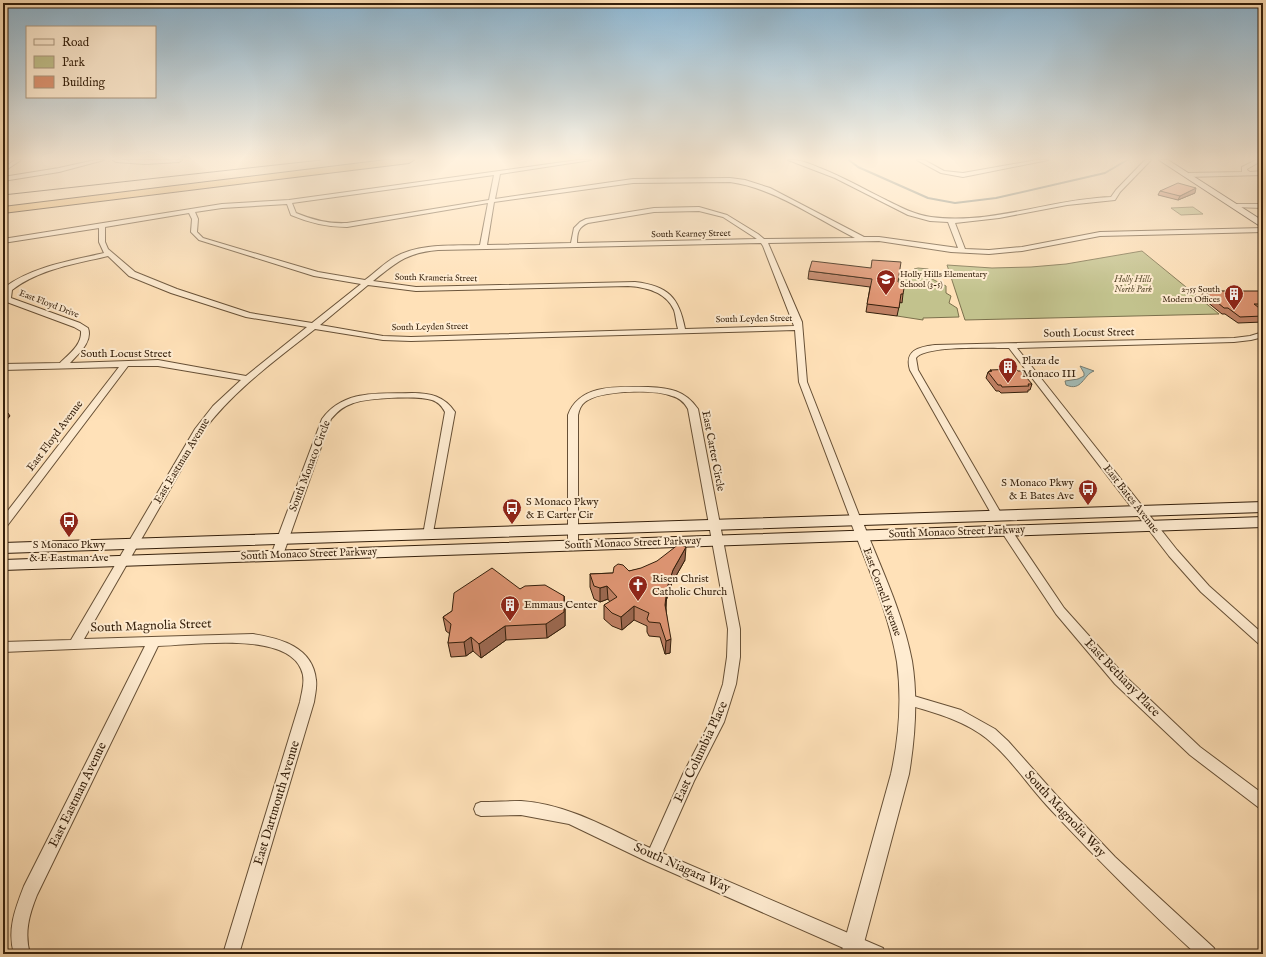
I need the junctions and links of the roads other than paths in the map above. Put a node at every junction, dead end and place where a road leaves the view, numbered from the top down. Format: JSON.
{"nodes":[{"id":1,"x":46,"y":205,"type":"edge"},
{"id":2,"x":80,"y":205,"type":"edge"},
{"id":3,"x":244,"y":205,"type":"edge"},
{"id":4,"x":290,"y":205,"type":"edge"},
{"id":5,"x":470,"y":205,"type":"edge"},
{"id":6,"x":491,"y":205,"type":"edge"},
{"id":7,"x":797,"y":205,"type":"edge"},
{"id":8,"x":892,"y":205,"type":"edge"},
{"id":9,"x":1062,"y":205,"type":"edge"},
{"id":10,"x":1235,"y":206,"type":"joint"},
{"id":11,"x":1263,"y":206,"type":"edge"},
{"id":12,"x":3,"y":210,"type":"edge"},
{"id":13,"x":191,"y":212,"type":"junction"},
{"id":14,"x":3,"y":216,"type":"edge"},
{"id":15,"x":951,"y":221,"type":"junction"},
{"id":16,"x":1263,"y":224,"type":"edge"},
{"id":17,"x":102,"y":225,"type":"junction"},
{"id":18,"x":1263,"y":230,"type":"edge"},
{"id":19,"x":863,"y":239,"type":"junction"},
{"id":20,"x":3,"y":241,"type":"edge"},
{"id":21,"x":763,"y":241,"type":"junction"},
{"id":22,"x":574,"y":245,"type":"junction"},
{"id":23,"x":483,"y":247,"type":"junction"},
{"id":24,"x":962,"y":251,"type":"junction"},
{"id":25,"x":109,"y":254,"type":"junction"},
{"id":26,"x":367,"y":282,"type":"junction"},
{"id":27,"x":312,"y":327,"type":"junction"},
{"id":28,"x":799,"y":328,"type":"junction"},
{"id":29,"x":682,"y":331,"type":"junction"},
{"id":30,"x":1263,"y":334,"type":"edge"},
{"id":31,"x":1012,"y":346,"type":"junction"},
{"id":32,"x":126,"y":363,"type":"junction"},
{"id":33,"x":63,"y":365,"type":"junction"},
{"id":34,"x":3,"y":367,"type":"edge"},
{"id":35,"x":248,"y":379,"type":"junction"},
{"id":36,"x":1263,"y":507,"type":"edge"},
{"id":37,"x":1141,"y":511,"type":"junction"},
{"id":38,"x":997,"y":515,"type":"junction"},
{"id":39,"x":1263,"y":522,"type":"edge"},
{"id":40,"x":3,"y":524,"type":"edge"},
{"id":41,"x":1152,"y":526,"type":"junction"},
{"id":42,"x":859,"y":528,"type":"junction"},
{"id":43,"x":1006,"y":530,"type":"junction"},
{"id":44,"x":716,"y":532,"type":"junction"},
{"id":45,"x":428,"y":535,"type":"junction"},
{"id":46,"x":573,"y":537,"type":"junction"},
{"id":47,"x":283,"y":540,"type":"junction"},
{"id":48,"x":133,"y":544,"type":"junction"},
{"id":49,"x":3,"y":548,"type":"edge"},
{"id":50,"x":277,"y":555,"type":"junction"},
{"id":51,"x":124,"y":561,"type":"junction"},
{"id":52,"x":3,"y":565,"type":"edge"},
{"id":53,"x":154,"y":641,"type":"junction"},
{"id":54,"x":1263,"y":641,"type":"edge"},
{"id":55,"x":75,"y":644,"type":"junction"},
{"id":56,"x":3,"y":647,"type":"edge"},
{"id":57,"x":298,"y":654,"type":"joint"},
{"id":58,"x":907,"y":699,"type":"junction"},
{"id":59,"x":1263,"y":802,"type":"edge"},
{"id":60,"x":481,"y":809,"type":"dead end"},
{"id":61,"x":653,"y":856,"type":"junction"},
{"id":62,"x":852,"y":948,"type":"edge"},
{"id":63,"x":22,"y":954,"type":"edge"},
{"id":64,"x":231,"y":954,"type":"edge"},
{"id":65,"x":877,"y":954,"type":"edge"},
{"id":66,"x":1208,"y":954,"type":"edge"}],
"edges":[{"from":1,"to":12,"type":"highway"},
{"from":2,"to":14,"type":"highway"},
{"from":3,"to":13,"type":"street"},
{"from":4,"to":5,"type":"street"},
{"from":6,"to":23,"type":"street"},
{"from":7,"to":19,"type":"street"},
{"from":8,"to":15,"type":"street"},
{"from":9,"to":15,"type":"street"},
{"from":10,"to":11,"type":"street"},
{"from":10,"to":16,"type":"main road"},
{"from":13,"to":17,"type":"street"},
{"from":13,"to":26,"type":"street","name":"South Krameria Street"},
{"from":15,"to":24,"type":"street"},
{"from":17,"to":20,"type":"street"},
{"from":17,"to":25,"type":"street","name":"South Leyden Street"},
{"from":18,"to":24,"type":"street","name":"South Kearney Street"},
{"from":19,"to":21,"type":"street","name":"South Kearney Street"},
{"from":19,"to":24,"type":"street","name":"South Kearney Street"},
{"from":21,"to":22,"type":"street","name":"South Kearney Street"},
{"from":21,"to":22,"type":"street"},
{"from":21,"to":28,"type":"street","name":"East Cornell Avenue"},
{"from":22,"to":23,"type":"street","name":"South Kearney Street"},
{"from":23,"to":26,"type":"street","name":"South Kearney Street"},
{"from":25,"to":27,"type":"street","name":"South Leyden Street"},
{"from":25,"to":33,"type":"street","name":"East Floyd Drive"},
{"from":26,"to":27,"type":"street","name":"East Eastman Avenue"},
{"from":26,"to":29,"type":"street","name":"South Krameria Street"},
{"from":27,"to":29,"type":"street","name":"South Leyden Street"},
{"from":27,"to":35,"type":"street","name":"East Eastman Avenue"},
{"from":28,"to":29,"type":"street","name":"South Leyden Street"},
{"from":28,"to":42,"type":"street","name":"East Cornell Avenue"},
{"from":30,"to":31,"type":"street","name":"South Locust Street"},
{"from":31,"to":37,"type":"street","name":"East Bates Avenue"},
{"from":31,"to":38,"type":"street","name":"South Locust Street"},
{"from":32,"to":33,"type":"street","name":"South Locust Street"},
{"from":32,"to":35,"type":"street","name":"South Locust Street"},
{"from":32,"to":40,"type":"street","name":"East Floyd Avenue"},
{"from":33,"to":34,"type":"street","name":"South Locust Street"},
{"from":35,"to":48,"type":"street","name":"East Eastman Avenue"},
{"from":36,"to":37,"type":"main road","name":"South Monaco Street Parkway"},
{"from":37,"to":38,"type":"main road","name":"South Monaco Street Parkway"},
{"from":37,"to":41,"type":"street","name":"East Bates Avenue"},
{"from":38,"to":42,"type":"main road","name":"South Monaco Street Parkway"},
{"from":39,"to":41,"type":"main road","name":"South Monaco Street Parkway"},
{"from":41,"to":43,"type":"main road","name":"South Monaco Street Parkway"},
{"from":41,"to":54,"type":"street","name":"East Bates Avenue"},
{"from":42,"to":43,"type":"main road","name":"South Monaco Street Parkway"},
{"from":42,"to":44,"type":"main road","name":"South Monaco Street Parkway"},
{"from":42,"to":58,"type":"street","name":"East Cornell Avenue"},
{"from":43,"to":59,"type":"street","name":"East Bethany Place"},
{"from":44,"to":46,"type":"main road","name":"South Monaco Street Parkway"},
{"from":44,"to":46,"type":"street","name":"East Carter Circle"},
{"from":44,"to":61,"type":"street","name":"East Columbia Place"},
{"from":45,"to":46,"type":"main road","name":"South Monaco Street Parkway"},
{"from":45,"to":47,"type":"main road","name":"South Monaco Street Parkway"},
{"from":45,"to":47,"type":"street","name":"South Monaco Circle"},
{"from":46,"to":50,"type":"main road","name":"South Monaco Street Parkway"},
{"from":47,"to":48,"type":"main road","name":"South Monaco Street Parkway"},
{"from":47,"to":50,"type":"street","name":"South Monaco Circle"},
{"from":48,"to":49,"type":"main road","name":"South Monaco Street Parkway"},
{"from":48,"to":51,"type":"street","name":"East Eastman Avenue"},
{"from":50,"to":51,"type":"main road","name":"South Monaco Street Parkway"},
{"from":51,"to":52,"type":"main road","name":"South Monaco Street Parkway"},
{"from":51,"to":55,"type":"street","name":"East Eastman Avenue"},
{"from":53,"to":55,"type":"street","name":"South Magnolia Street"},
{"from":53,"to":57,"type":"street","name":"South Magnolia Street"},
{"from":53,"to":63,"type":"street","name":"East Eastman Avenue"},
{"from":55,"to":56,"type":"street","name":"South Magnolia Street"},
{"from":57,"to":64,"type":"street","name":"East Dartmouth Avenue"},
{"from":58,"to":62,"type":"street","name":"East Cornell Avenue"},
{"from":58,"to":66,"type":"street","name":"South Magnolia Way"},
{"from":60,"to":61,"type":"street","name":"South Niagara Way"},
{"from":61,"to":62,"type":"street","name":"South Niagara Way"},
{"from":62,"to":65,"type":"street","name":"South Niagara Way"}]}
